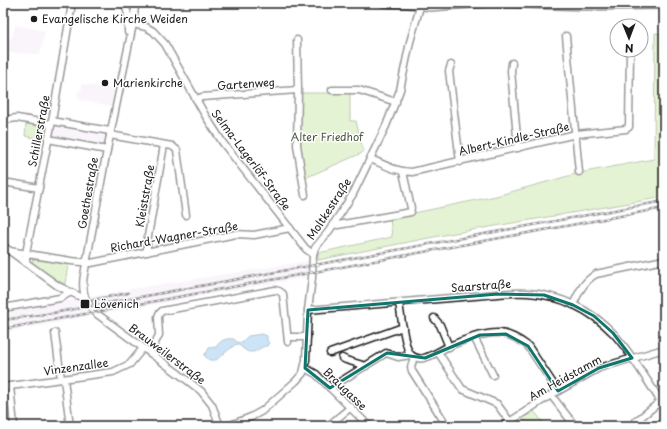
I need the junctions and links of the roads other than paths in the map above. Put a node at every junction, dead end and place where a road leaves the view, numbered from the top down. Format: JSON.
{"nodes":[{"id":1,"x":70,"y":3,"type":"edge"},
{"id":2,"x":125,"y":3,"type":"edge"},
{"id":3,"x":133,"y":3,"type":"edge"},
{"id":4,"x":384,"y":3,"type":"edge"},
{"id":5,"x":421,"y":4,"type":"edge"},
{"id":6,"x":565,"y":4,"type":"edge"},
{"id":7,"x":577,"y":4,"type":"edge"},
{"id":8,"x":664,"y":5,"type":"edge"},
{"id":9,"x":133,"y":24,"type":"junction"},
{"id":10,"x":566,"y":36,"type":"dead end"},
{"id":11,"x":297,"y":40,"type":"dead end"},
{"id":12,"x":630,"y":58,"type":"edge"},
{"id":13,"x":512,"y":63,"type":"dead end"},
{"id":14,"x":451,"y":65,"type":"dead end"},
{"id":15,"x":120,"y":81,"type":"junction"},
{"id":16,"x":298,"y":90,"type":"junction"},
{"id":17,"x":332,"y":90,"type":"dead end"},
{"id":18,"x":196,"y":99,"type":"junction"},
{"id":19,"x":396,"y":102,"type":"junction"},
{"id":20,"x":3,"y":120,"type":"edge"},
{"id":21,"x":51,"y":122,"type":"junction"},
{"id":22,"x":110,"y":133,"type":"junction"},
{"id":23,"x":576,"y":134,"type":"junction"},
{"id":24,"x":48,"y":139,"type":"junction"},
{"id":25,"x":164,"y":144,"type":"junction"},
{"id":26,"x":518,"y":148,"type":"junction"},
{"id":27,"x":107,"y":150,"type":"junction"},
{"id":28,"x":371,"y":159,"type":"junction"},
{"id":29,"x":460,"y":162,"type":"junction"},
{"id":30,"x":403,"y":172,"type":"junction"},
{"id":31,"x":579,"y":172,"type":"dead end"},
{"id":32,"x":3,"y":182,"type":"edge"},
{"id":33,"x":38,"y":188,"type":"junction"},
{"id":34,"x":305,"y":195,"type":"dead end"},
{"id":35,"x":186,"y":215,"type":"dead end"},
{"id":36,"x":333,"y":224,"type":"junction"},
{"id":37,"x":290,"y":228,"type":"junction"},
{"id":38,"x":3,"y":246,"type":"edge"},
{"id":39,"x":9,"y":251,"type":"junction"},
{"id":40,"x":147,"y":252,"type":"junction"},
{"id":41,"x":26,"y":254,"type":"junction"},
{"id":42,"x":313,"y":254,"type":"junction"},
{"id":43,"x":664,"y":260,"type":"edge"},
{"id":44,"x":26,"y":263,"type":"junction"},
{"id":45,"x":86,"y":263,"type":"junction"},
{"id":46,"x":58,"y":286,"type":"junction"},
{"id":47,"x":83,"y":287,"type":"junction"},
{"id":48,"x":72,"y":292,"type":"junction"},
{"id":49,"x":52,"y":299,"type":"junction"},
{"id":50,"x":85,"y":299,"type":"junction"},
{"id":51,"x":399,"y":303,"type":"junction"},
{"id":52,"x":573,"y":305,"type":"junction"},
{"id":53,"x":3,"y":308,"type":"edge"},
{"id":54,"x":90,"y":308,"type":"joint"},
{"id":55,"x":308,"y":310,"type":"junction"},
{"id":56,"x":434,"y":318,"type":"dead end"},
{"id":57,"x":403,"y":327,"type":"junction"},
{"id":58,"x":55,"y":333,"type":"dead end"},
{"id":59,"x":307,"y":337,"type":"junction"},
{"id":60,"x":474,"y":337,"type":"junction"},
{"id":61,"x":448,"y":347,"type":"junction"},
{"id":62,"x":143,"y":348,"type":"junction"},
{"id":63,"x":664,"y":349,"type":"edge"},
{"id":64,"x":438,"y":352,"type":"junction"},
{"id":65,"x":150,"y":353,"type":"junction"},
{"id":66,"x":330,"y":353,"type":"dead end"},
{"id":67,"x":413,"y":356,"type":"junction"},
{"id":68,"x":342,"y":358,"type":"dead end"},
{"id":69,"x":632,"y":358,"type":"junction"},
{"id":70,"x":366,"y":366,"type":"junction"},
{"id":71,"x":305,"y":368,"type":"junction"},
{"id":72,"x":493,"y":375,"type":"dead end"},
{"id":73,"x":62,"y":379,"type":"junction"},
{"id":74,"x":10,"y":386,"type":"junction"},
{"id":75,"x":3,"y":387,"type":"edge"},
{"id":76,"x":330,"y":388,"type":"junction"},
{"id":77,"x":558,"y":391,"type":"junction"},
{"id":78,"x":552,"y":395,"type":"junction"},
{"id":79,"x":662,"y":403,"type":"edge"},
{"id":80,"x":350,"y":407,"type":"junction"},
{"id":81,"x":510,"y":422,"type":"junction"},
{"id":82,"x":14,"y":426,"type":"edge"},
{"id":83,"x":70,"y":426,"type":"edge"},
{"id":84,"x":220,"y":426,"type":"edge"},
{"id":85,"x":228,"y":426,"type":"edge"},
{"id":86,"x":328,"y":426,"type":"edge"},
{"id":87,"x":369,"y":426,"type":"edge"},
{"id":88,"x":448,"y":426,"type":"edge"},
{"id":89,"x":503,"y":426,"type":"edge"},
{"id":90,"x":575,"y":426,"type":"edge"},
{"id":91,"x":630,"y":426,"type":"edge"}],
"edges":[{"from":1,"to":21,"type":"street","name":"Schillerstraße"},
{"from":2,"to":15,"type":"street","name":"Goethestraße"},
{"from":3,"to":9,"type":"street","name":"Goethestraße"},
{"from":4,"to":5,"type":"main road"},
{"from":5,"to":6,"type":"main road"},
{"from":5,"to":19,"type":"street","name":"Moltkestraße"},
{"from":6,"to":7,"type":"main road"},
{"from":7,"to":8,"type":"main road"},
{"from":9,"to":15,"type":"street","name":"Goethestraße"},
{"from":9,"to":18,"type":"street","name":"Selma-Lagerlöf-Straße"},
{"from":10,"to":23,"type":"street"},
{"from":11,"to":16,"type":"street"},
{"from":12,"to":23,"type":"street","name":"Albert-Kindle-Straße"},
{"from":13,"to":26,"type":"street"},
{"from":14,"to":29,"type":"street"},
{"from":15,"to":22,"type":"street","name":"Goethestraße"},
{"from":16,"to":18,"type":"street","name":"Gartenweg"},
{"from":16,"to":34,"type":"street"},
{"from":17,"to":19,"type":"street"},
{"from":18,"to":37,"type":"street","name":"Selma-Lagerlöf-Straße"},
{"from":19,"to":28,"type":"street","name":"Moltkestraße"},
{"from":20,"to":21,"type":"street"},
{"from":21,"to":22,"type":"street"},
{"from":21,"to":24,"type":"street","name":"Schillerstraße"},
{"from":22,"to":25,"type":"street"},
{"from":22,"to":27,"type":"street","name":"Goethestraße"},
{"from":23,"to":26,"type":"street","name":"Albert-Kindle-Straße"},
{"from":23,"to":31,"type":"street"},
{"from":24,"to":27,"type":"street"},
{"from":24,"to":33,"type":"street","name":"Schillerstraße"},
{"from":25,"to":35,"type":"street"},
{"from":25,"to":40,"type":"street","name":"Kleiststraße"},
{"from":26,"to":29,"type":"street","name":"Albert-Kindle-Straße"},
{"from":27,"to":45,"type":"street","name":"Goethestraße"},
{"from":28,"to":30,"type":"street","name":"Albert-Kindle-Straße"},
{"from":28,"to":36,"type":"street","name":"Moltkestraße"},
{"from":29,"to":30,"type":"street","name":"Albert-Kindle-Straße"},
{"from":30,"to":36,"type":"street"},
{"from":32,"to":33,"type":"street"},
{"from":33,"to":41,"type":"street","name":"Schillerstraße"},
{"from":36,"to":42,"type":"street","name":"Moltkestraße"},
{"from":37,"to":40,"type":"street","name":"Richard-Wagner-Straße"},
{"from":37,"to":42,"type":"street","name":"Selma-Lagerlöf-Straße"},
{"from":38,"to":39,"type":"street"},
{"from":39,"to":41,"type":"street","name":"Richard-Wagner-Straße"},
{"from":39,"to":44,"type":"street"},
{"from":40,"to":45,"type":"street","name":"Richard-Wagner-Straße"},
{"from":41,"to":44,"type":"street","name":"Schillerstraße"},
{"from":41,"to":45,"type":"street","name":"Richard-Wagner-Straße"},
{"from":42,"to":55,"type":"street","name":"Moltkestraße"},
{"from":43,"to":52,"type":"street"},
{"from":44,"to":46,"type":"street"},
{"from":45,"to":47,"type":"street","name":"Goethestraße"},
{"from":46,"to":48,"type":"street"},
{"from":46,"to":49,"type":"street"},
{"from":47,"to":48,"type":"street"},
{"from":47,"to":50,"type":"street","name":"Goethestraße"},
{"from":48,"to":49,"type":"street"},
{"from":48,"to":50,"type":"street"},
{"from":49,"to":53,"type":"street"},
{"from":50,"to":54,"type":"street","name":"Goethestraße"},
{"from":51,"to":52,"type":"street","name":"Saarstraße"},
{"from":51,"to":55,"type":"street","name":"Saarstraße"},
{"from":51,"to":57,"type":"street"},
{"from":52,"to":69,"type":"street","name":"Saarstraße"},
{"from":54,"to":62,"type":"street","name":"Brauweilerstraße"},
{"from":55,"to":59,"type":"street","name":"Moltkestraße"},
{"from":56,"to":61,"type":"street"},
{"from":57,"to":66,"type":"street"},
{"from":57,"to":67,"type":"street"},
{"from":58,"to":73,"type":"street"},
{"from":59,"to":65,"type":"street"},
{"from":59,"to":71,"type":"street","name":"Moltkestraße"},
{"from":60,"to":61,"type":"street"},
{"from":60,"to":72,"type":"street"},
{"from":60,"to":77,"type":"street"},
{"from":61,"to":64,"type":"street"},
{"from":62,"to":65,"type":"street","name":"Brauweilerstraße"},
{"from":62,"to":73,"type":"street","name":"Vinzenzallee"},
{"from":63,"to":69,"type":"street","name":"Am Heidstamm"},
{"from":64,"to":67,"type":"street"},
{"from":64,"to":81,"type":"street"},
{"from":65,"to":84,"type":"street","name":"Brauweilerstraße"},
{"from":67,"to":70,"type":"street"},
{"from":67,"to":88,"type":"street"},
{"from":68,"to":70,"type":"street"},
{"from":69,"to":77,"type":"street","name":"Am Heidstamm"},
{"from":69,"to":79,"type":"street","name":"Saarstraße"},
{"from":70,"to":76,"type":"street"},
{"from":71,"to":76,"type":"street","name":"Braugasse"},
{"from":71,"to":85,"type":"street"},
{"from":73,"to":74,"type":"street","name":"Vinzenzallee"},
{"from":73,"to":83,"type":"street"},
{"from":74,"to":75,"type":"street","name":"Vinzenzallee"},
{"from":74,"to":82,"type":"street"},
{"from":76,"to":80,"type":"street","name":"Braugasse"},
{"from":77,"to":78,"type":"street","name":"Am Heidstamm"},
{"from":78,"to":81,"type":"street","name":"Am Heidstamm"},
{"from":78,"to":90,"type":"street"},
{"from":79,"to":91,"type":"street"},
{"from":80,"to":86,"type":"street"},
{"from":80,"to":87,"type":"street","name":"Braugasse"},
{"from":81,"to":89,"type":"street","name":"Am Heidstamm"}]}
